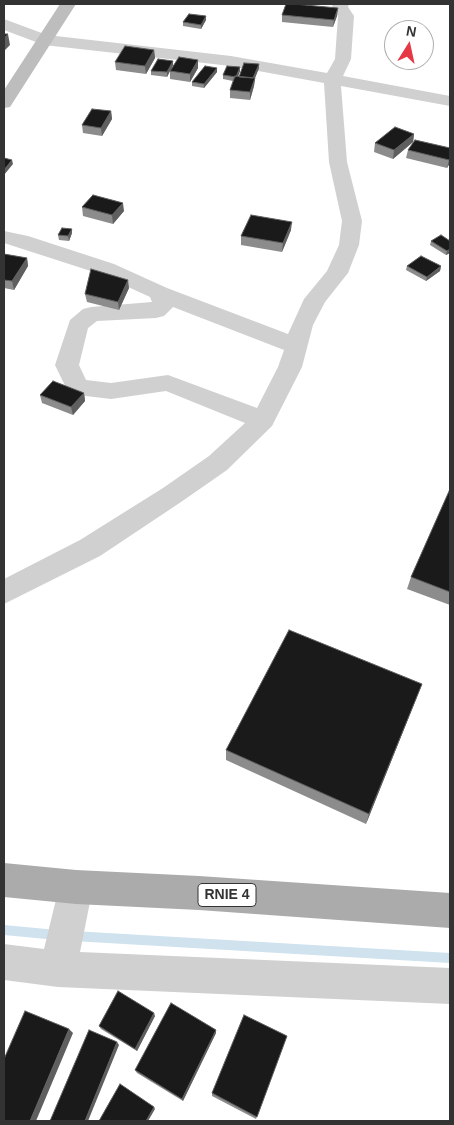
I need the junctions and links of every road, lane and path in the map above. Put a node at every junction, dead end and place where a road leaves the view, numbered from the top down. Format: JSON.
{"nodes":[{"id":1,"x":68,"y":4,"type":"edge"},
{"id":2,"x":341,"y":4,"type":"edge"},
{"id":3,"x":4,"y":24,"type":"edge"},
{"id":4,"x":44,"y":40,"type":"junction"},
{"id":5,"x":332,"y":81,"type":"junction"},
{"id":6,"x":450,"y":101,"type":"edge"},
{"id":7,"x":4,"y":103,"type":"edge"},
{"id":8,"x":4,"y":237,"type":"edge"},
{"id":9,"x":159,"y":293,"type":"junction"},
{"id":10,"x":296,"y":346,"type":"junction"},
{"id":11,"x":263,"y":420,"type":"junction"},
{"id":12,"x":4,"y":592,"type":"edge"},
{"id":13,"x":4,"y":880,"type":"edge"},
{"id":14,"x":450,"y":911,"type":"edge"},
{"id":15,"x":66,"y":932,"type":"junction"},
{"id":16,"x":4,"y":962,"type":"edge"},
{"id":17,"x":450,"y":986,"type":"edge"}],
"edges":[{"from":1,"to":4,"type":"street"},
{"from":2,"to":5,"type":"street"},
{"from":3,"to":4,"type":"street"},
{"from":4,"to":5,"type":"street"},
{"from":4,"to":7,"type":"street"},
{"from":5,"to":6,"type":"street"},
{"from":5,"to":10,"type":"street"},
{"from":8,"to":9,"type":"street"},
{"from":9,"to":10,"type":"street"},
{"from":9,"to":11,"type":"street"},
{"from":10,"to":11,"type":"street"},
{"from":11,"to":12,"type":"street"},
{"from":13,"to":15,"type":"main road","number":"RNIE 4"},
{"from":14,"to":15,"type":"main road","number":"RNIE 4"},
{"from":15,"to":16,"type":"street"},
{"from":15,"to":17,"type":"street"}]}
